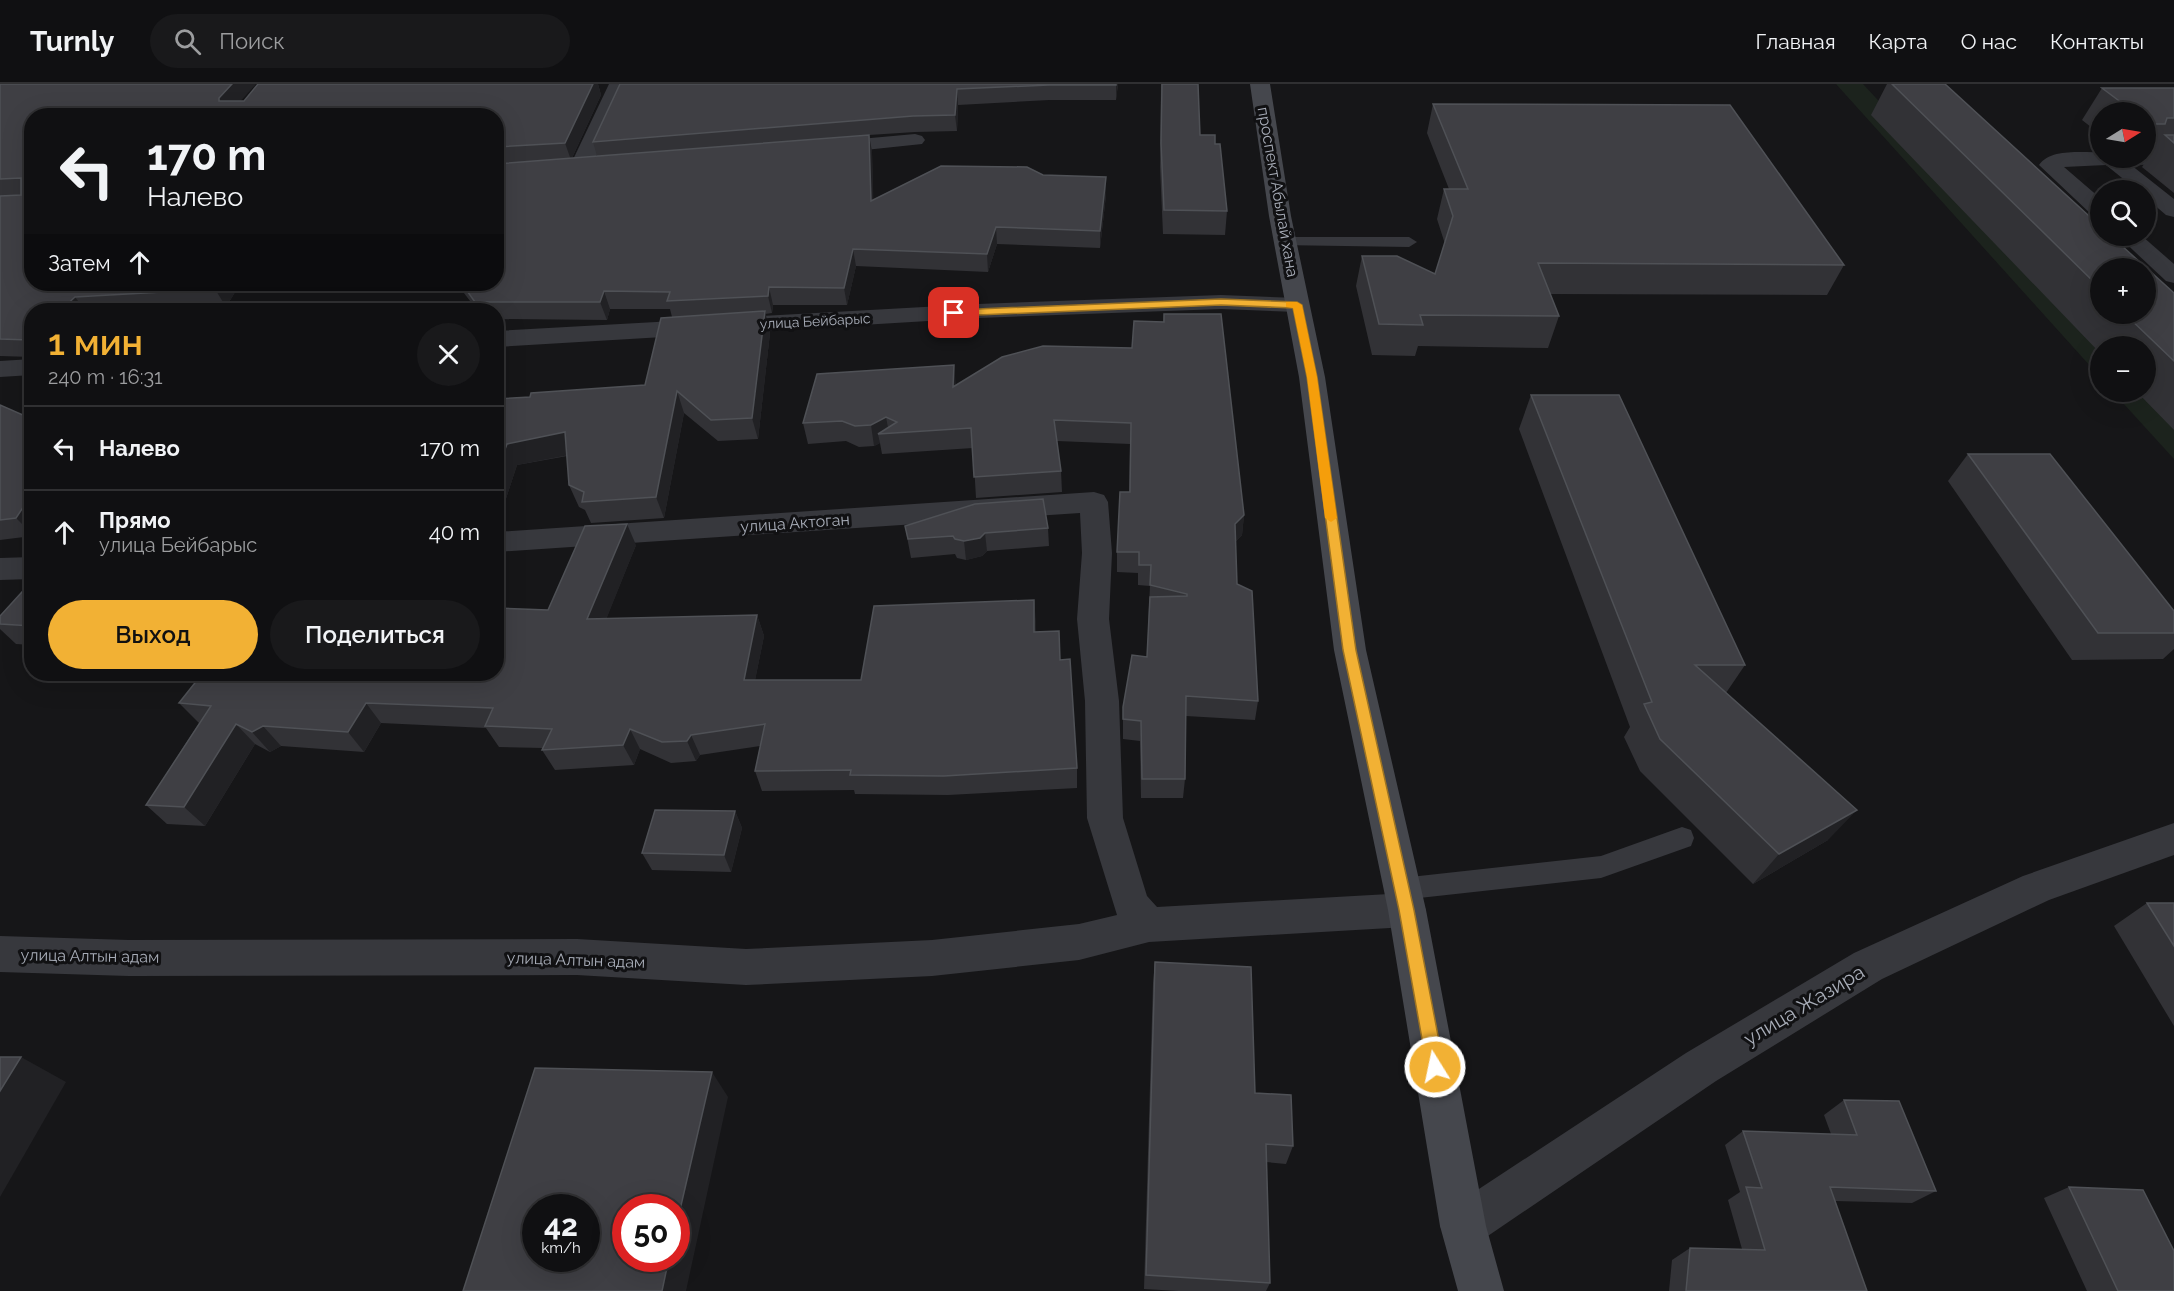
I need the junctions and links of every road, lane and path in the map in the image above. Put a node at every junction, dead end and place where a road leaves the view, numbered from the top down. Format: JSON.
{"nodes":[{"id":1,"x":619,"y":84,"type":"edge"},
{"id":2,"x":1260,"y":84,"type":"edge"},
{"id":3,"x":915,"y":140,"type":"dead end"},
{"id":4,"x":806,"y":150,"type":"edge"},
{"id":5,"x":2090,"y":158,"type":"edge"},
{"id":6,"x":2156,"y":158,"type":"edge"},
{"id":7,"x":2174,"y":158,"type":"edge"},
{"id":8,"x":601,"y":166,"type":"edge"},
{"id":9,"x":580,"y":168,"type":"junction"},
{"id":10,"x":2122,"y":168,"type":"edge"},
{"id":11,"x":558,"y":169,"type":"edge"},
{"id":12,"x":2090,"y":201,"type":"edge"},
{"id":13,"x":2174,"y":210,"type":"edge"},
{"id":14,"x":1285,"y":242,"type":"junction"},
{"id":15,"x":1409,"y":242,"type":"dead end"},
{"id":16,"x":2140,"y":246,"type":"edge"},
{"id":17,"x":2174,"y":276,"type":"edge"},
{"id":18,"x":1297,"y":305,"type":"junction"},
{"id":19,"x":504,"y":339,"type":"edge"},
{"id":20,"x":24,"y":368,"type":"edge"},
{"id":21,"x":0,"y":369,"type":"edge"},
{"id":22,"x":504,"y":541,"type":"edge"},
{"id":23,"x":24,"y":568,"type":"edge"},
{"id":24,"x":0,"y":569,"type":"edge"},
{"id":25,"x":1682,"y":838,"type":"dead end"},
{"id":26,"x":2174,"y":838,"type":"edge"},
{"id":27,"x":1404,"y":900,"type":"junction"},
{"id":28,"x":1149,"y":925,"type":"junction"},
{"id":29,"x":0,"y":954,"type":"edge"},
{"id":30,"x":1463,"y":1226,"type":"junction"},
{"id":31,"x":1481,"y":1291,"type":"edge"}],
"edges":[{"from":1,"to":9,"type":"street"},
{"from":2,"to":14,"type":"main road","name":"проспект Абылай хана"},
{"from":3,"to":4,"type":"street"},
{"from":5,"to":12,"type":"street"},
{"from":6,"to":7,"type":"street"},
{"from":8,"to":9,"type":"street"},
{"from":9,"to":11,"type":"street"},
{"from":10,"to":13,"type":"street"},
{"from":14,"to":15,"type":"lane"},
{"from":14,"to":18,"type":"main road","name":"проспект Абылай хана"},
{"from":16,"to":17,"type":"street"},
{"from":18,"to":19,"type":"street","name":"улица Бейбарыс"},
{"from":18,"to":27,"type":"main road","name":"проспект Абылай хана"},
{"from":20,"to":21,"type":"street"},
{"from":22,"to":28,"type":"street","name":"улица Актоган"},
{"from":23,"to":24,"type":"street"},
{"from":25,"to":27,"type":"lane"},
{"from":26,"to":30,"type":"street","name":"улица Жазира"},
{"from":27,"to":28,"type":"street","name":"улица Алтын адам"},
{"from":27,"to":30,"type":"main road","name":"проспект Абылай хана"},
{"from":28,"to":29,"type":"street","name":"улица Алтын адам"},
{"from":30,"to":31,"type":"main road","name":"проспект Абылай хана"}]}
